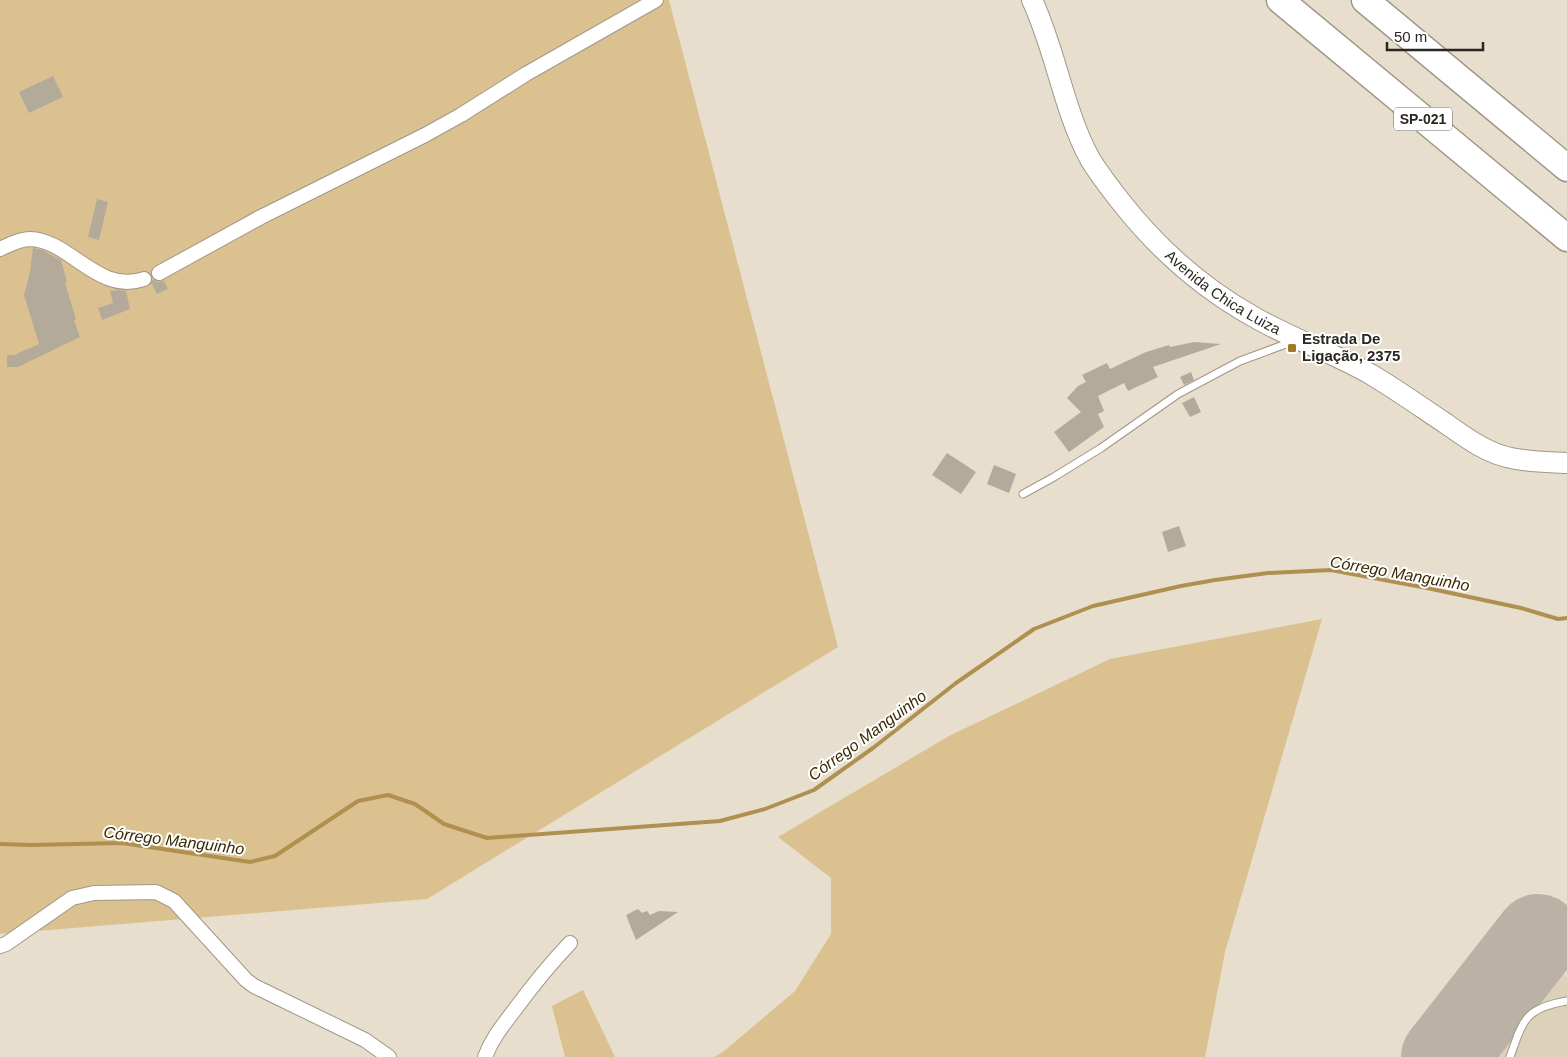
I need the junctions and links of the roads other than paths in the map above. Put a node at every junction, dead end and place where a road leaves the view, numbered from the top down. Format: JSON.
{"nodes":[{"id":1,"x":656,"y":0,"type":"edge"},
{"id":2,"x":1032,"y":0,"type":"edge"},
{"id":3,"x":1280,"y":0,"type":"edge"},
{"id":4,"x":1364,"y":0,"type":"edge"},
{"id":5,"x":1567,"y":168,"type":"edge"},
{"id":6,"x":1567,"y":238,"type":"edge"},
{"id":7,"x":0,"y":249,"type":"edge"},
{"id":8,"x":159,"y":273,"type":"dead end"},
{"id":9,"x":144,"y":279,"type":"dead end"},
{"id":10,"x":1298,"y":339,"type":"junction"},
{"id":11,"x":1567,"y":463,"type":"edge"},
{"id":12,"x":1023,"y":494,"type":"dead end"},
{"id":13,"x":570,"y":943,"type":"dead end"},
{"id":14,"x":0,"y":946,"type":"edge"},
{"id":15,"x":1567,"y":1001,"type":"edge"},
{"id":16,"x":389,"y":1057,"type":"edge"},
{"id":17,"x":485,"y":1057,"type":"edge"},
{"id":18,"x":1510,"y":1057,"type":"edge"}],
"edges":[{"from":1,"to":8,"type":"street"},
{"from":2,"to":10,"type":"main road","name":"Avenida Chica Luiza"},
{"from":3,"to":6,"type":"highway","number":"SP-021"},
{"from":4,"to":5,"type":"highway"},
{"from":7,"to":9,"type":"street"},
{"from":10,"to":11,"type":"main road","name":"Avenida Chica Luiza"},
{"from":10,"to":12,"type":"lane"},
{"from":13,"to":17,"type":"street"},
{"from":14,"to":16,"type":"street"},
{"from":15,"to":18,"type":"lane"}]}
